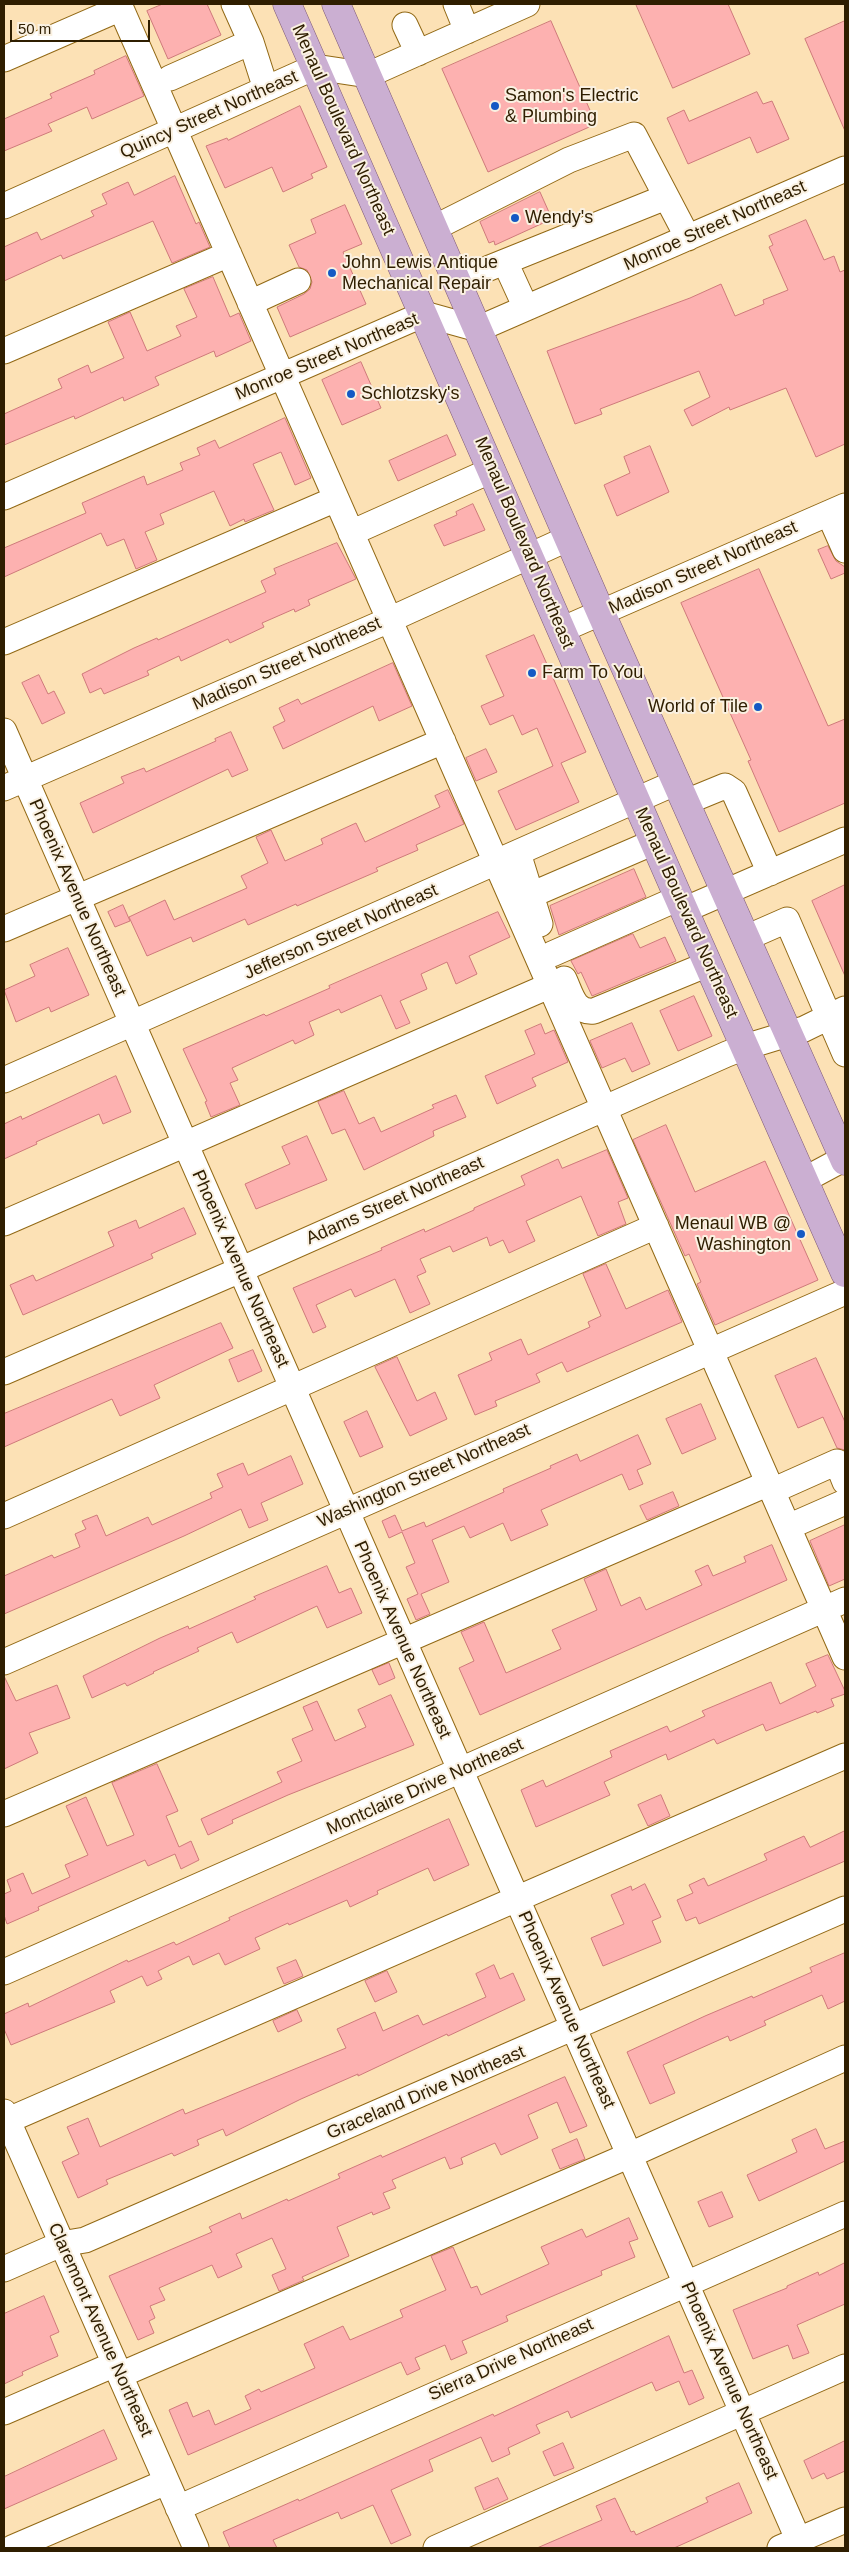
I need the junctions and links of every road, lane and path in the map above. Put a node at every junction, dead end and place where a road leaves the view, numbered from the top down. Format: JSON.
{"nodes":[{"id":1,"x":234,"y":4,"type":"edge"},
{"id":2,"x":287,"y":4,"type":"edge"},
{"id":3,"x":336,"y":4,"type":"edge"},
{"id":4,"x":456,"y":4,"type":"edge"},
{"id":5,"x":527,"y":4,"type":"edge"},
{"id":6,"x":120,"y":6,"type":"edge"},
{"id":7,"x":406,"y":24,"type":"dead end"},
{"id":8,"x":467,"y":31,"type":"junction"},
{"id":9,"x":250,"y":42,"type":"junction"},
{"id":10,"x":418,"y":53,"type":"junction"},
{"id":11,"x":4,"y":59,"type":"edge"},
{"id":12,"x":315,"y":67,"type":"junction"},
{"id":13,"x":368,"y":75,"type":"junction"},
{"id":14,"x":170,"y":78,"type":"dead end"},
{"id":15,"x":266,"y":89,"type":"junction"},
{"id":16,"x":174,"y":130,"type":"junction"},
{"id":17,"x":845,"y":169,"type":"edge"},
{"id":18,"x":666,"y":197,"type":"junction"},
{"id":19,"x":4,"y":206,"type":"edge"},
{"id":20,"x":434,"y":228,"type":"junction"},
{"id":21,"x":688,"y":238,"type":"junction"},
{"id":22,"x":229,"y":254,"type":"junction"},
{"id":23,"x":505,"y":262,"type":"junction"},
{"id":24,"x":298,"y":281,"type":"dead end"},
{"id":25,"x":457,"y":281,"type":"junction"},
{"id":26,"x":250,"y":303,"type":"junction"},
{"id":27,"x":526,"y":308,"type":"junction"},
{"id":28,"x":424,"y":314,"type":"junction"},
{"id":29,"x":478,"y":329,"type":"junction"},
{"id":30,"x":4,"y":351,"type":"edge"},
{"id":31,"x":283,"y":376,"type":"junction"},
{"id":32,"x":492,"y":470,"type":"junction"},
{"id":33,"x":4,"y":497,"type":"edge"},
{"id":34,"x":336,"y":499,"type":"junction"},
{"id":35,"x":837,"y":510,"type":"edge"},
{"id":36,"x":351,"y":533,"type":"junction"},
{"id":37,"x":569,"y":538,"type":"junction"},
{"id":38,"x":845,"y":550,"type":"edge"},
{"id":39,"x":529,"y":556,"type":"junction"},
{"id":40,"x":601,"y":613,"type":"junction"},
{"id":41,"x":388,"y":620,"type":"junction"},
{"id":42,"x":562,"y":630,"type":"junction"},
{"id":43,"x":4,"y":642,"type":"edge"},
{"id":44,"x":4,"y":731,"type":"edge"},
{"id":45,"x":443,"y":741,"type":"junction"},
{"id":46,"x":14,"y":783,"type":"edge"},
{"id":47,"x":682,"y":792,"type":"junction"},
{"id":48,"x":637,"y":800,"type":"junction"},
{"id":49,"x":845,"y":840,"type":"edge"},
{"id":50,"x":654,"y":842,"type":"junction"},
{"id":51,"x":508,"y":858,"type":"junction"},
{"id":52,"x":770,"y":873,"type":"junction"},
{"id":53,"x":726,"y":892,"type":"junction"},
{"id":54,"x":531,"y":895,"type":"junction"},
{"id":55,"x":76,"y":897,"type":"junction"},
{"id":56,"x":681,"y":904,"type":"junction"},
{"id":57,"x":4,"y":929,"type":"edge"},
{"id":58,"x":746,"y":938,"type":"junction"},
{"id":59,"x":552,"y":954,"type":"junction"},
{"id":60,"x":708,"y":964,"type":"junction"},
{"id":61,"x":551,"y":986,"type":"junction"},
{"id":62,"x":837,"y":1013,"type":"edge"},
{"id":63,"x":132,"y":1024,"type":"junction"},
{"id":64,"x":788,"y":1034,"type":"junction"},
{"id":65,"x":745,"y":1046,"type":"junction"},
{"id":66,"x":845,"y":1054,"type":"edge"},
{"id":67,"x":4,"y":1080,"type":"edge"},
{"id":68,"x":604,"y":1108,"type":"junction"},
{"id":69,"x":185,"y":1144,"type":"junction"},
{"id":70,"x":845,"y":1160,"type":"edge"},
{"id":71,"x":804,"y":1180,"type":"junction"},
{"id":72,"x":4,"y":1223,"type":"edge"},
{"id":73,"x":656,"y":1226,"type":"junction"},
{"id":74,"x":240,"y":1270,"type":"junction"},
{"id":75,"x":845,"y":1273,"type":"edge"},
{"id":76,"x":845,"y":1292,"type":"edge"},
{"id":77,"x":711,"y":1350,"type":"junction"},
{"id":78,"x":4,"y":1372,"type":"edge"},
{"id":79,"x":292,"y":1388,"type":"junction"},
{"id":80,"x":845,"y":1482,"type":"edge"},
{"id":81,"x":771,"y":1487,"type":"junction"},
{"id":82,"x":845,"y":1502,"type":"edge"},
{"id":83,"x":346,"y":1510,"type":"junction"},
{"id":84,"x":4,"y":1516,"type":"edge"},
{"id":85,"x":788,"y":1527,"type":"junction"},
{"id":86,"x":835,"y":1605,"type":"edge"},
{"id":87,"x":403,"y":1639,"type":"junction"},
{"id":88,"x":845,"y":1657,"type":"edge"},
{"id":89,"x":4,"y":1662,"type":"edge"},
{"id":90,"x":845,"y":1756,"type":"edge"},
{"id":91,"x":460,"y":1772,"type":"junction"},
{"id":92,"x":4,"y":1814,"type":"edge"},
{"id":93,"x":517,"y":1899,"type":"junction"},
{"id":94,"x":845,"y":1909,"type":"edge"},
{"id":95,"x":4,"y":1972,"type":"edge"},
{"id":96,"x":574,"y":2029,"type":"junction"},
{"id":97,"x":845,"y":2058,"type":"edge"},
{"id":98,"x":5,"y":2118,"type":"edge"},
{"id":99,"x":630,"y":2156,"type":"junction"},
{"id":100,"x":845,"y":2214,"type":"edge"},
{"id":101,"x":61,"y":2244,"type":"junction"},
{"id":102,"x":4,"y":2269,"type":"edge"},
{"id":103,"x":686,"y":2283,"type":"junction"},
{"id":104,"x":845,"y":2367,"type":"edge"},
{"id":105,"x":117,"y":2369,"type":"junction"},
{"id":106,"x":4,"y":2412,"type":"edge"},
{"id":107,"x":742,"y":2412,"type":"junction"},
{"id":108,"x":166,"y":2482,"type":"junction"},
{"id":109,"x":178,"y":2508,"type":"junction"},
{"id":110,"x":845,"y":2520,"type":"edge"},
{"id":111,"x":793,"y":2546,"type":"edge"},
{"id":112,"x":12,"y":2548,"type":"edge"},
{"id":113,"x":196,"y":2548,"type":"edge"},
{"id":114,"x":436,"y":2548,"type":"edge"}],
"edges":[{"from":1,"to":9,"type":"street"},
{"from":2,"to":12,"type":"main road","name":"Menaul Boulevard Northeast"},
{"from":3,"to":13,"type":"main road"},
{"from":4,"to":8,"type":"street"},
{"from":5,"to":8,"type":"street"},
{"from":6,"to":11,"type":"street"},
{"from":6,"to":16,"type":"street"},
{"from":7,"to":10,"type":"street"},
{"from":8,"to":10,"type":"street"},
{"from":9,"to":14,"type":"street"},
{"from":9,"to":15,"type":"street"},
{"from":10,"to":13,"type":"street"},
{"from":12,"to":13,"type":"street","name":"Quincy Street Northeast"},
{"from":12,"to":15,"type":"street","name":"Quincy Street Northeast"},
{"from":12,"to":28,"type":"main road","name":"Menaul Boulevard Northeast"},
{"from":13,"to":20,"type":"main road"},
{"from":15,"to":16,"type":"street","name":"Quincy Street Northeast"},
{"from":16,"to":19,"type":"street","name":"Quincy Street Northeast"},
{"from":16,"to":22,"type":"street"},
{"from":17,"to":21,"type":"street","name":"Monroe Street Northeast"},
{"from":18,"to":20,"type":"street"},
{"from":18,"to":21,"type":"street"},
{"from":18,"to":23,"type":"street"},
{"from":20,"to":25,"type":"main road"},
{"from":21,"to":27,"type":"street","name":"Monroe Street Northeast"},
{"from":22,"to":26,"type":"street"},
{"from":22,"to":30,"type":"street"},
{"from":23,"to":25,"type":"street"},
{"from":23,"to":27,"type":"street"},
{"from":24,"to":26,"type":"street"},
{"from":25,"to":29,"type":"main road"},
{"from":26,"to":31,"type":"street"},
{"from":27,"to":29,"type":"street","name":"Monroe Street Northeast"},
{"from":28,"to":29,"type":"street","name":"Monroe Street Northeast"},
{"from":28,"to":31,"type":"street","name":"Monroe Street Northeast"},
{"from":28,"to":32,"type":"main road","name":"Menaul Boulevard Northeast"},
{"from":29,"to":37,"type":"main road"},
{"from":31,"to":33,"type":"street","name":"Monroe Street Northeast"},
{"from":31,"to":34,"type":"street"},
{"from":32,"to":36,"type":"street"},
{"from":32,"to":39,"type":"main road","name":"Menaul Boulevard Northeast"},
{"from":34,"to":36,"type":"street"},
{"from":34,"to":43,"type":"street"},
{"from":35,"to":38,"type":"street"},
{"from":35,"to":40,"type":"street","name":"Madison Street Northeast"},
{"from":36,"to":41,"type":"street"},
{"from":37,"to":39,"type":"street","name":"Madison Street Northeast"},
{"from":37,"to":40,"type":"main road"},
{"from":39,"to":41,"type":"street","name":"Madison Street Northeast"},
{"from":39,"to":42,"type":"main road","name":"Menaul Boulevard Northeast"},
{"from":40,"to":42,"type":"street","name":"Madison Street Northeast"},
{"from":40,"to":47,"type":"main road"},
{"from":41,"to":45,"type":"street"},
{"from":41,"to":46,"type":"street","name":"Madison Street Northeast"},
{"from":42,"to":48,"type":"main road","name":"Menaul Boulevard Northeast"},
{"from":44,"to":46,"type":"street","name":"Phoenix Avenue Northeast"},
{"from":45,"to":51,"type":"street"},
{"from":45,"to":55,"type":"street"},
{"from":46,"to":55,"type":"street","name":"Phoenix Avenue Northeast"},
{"from":47,"to":48,"type":"street","name":"Jefferson Street Northeast"},
{"from":47,"to":52,"type":"street","name":"Jefferson Street Northeast"},
{"from":47,"to":53,"type":"main road"},
{"from":48,"to":50,"type":"main road","name":"Menaul Boulevard Northeast"},
{"from":48,"to":51,"type":"street","name":"Jefferson Street Northeast"},
{"from":49,"to":52,"type":"street"},
{"from":50,"to":54,"type":"street"},
{"from":50,"to":56,"type":"main road","name":"Menaul Boulevard Northeast"},
{"from":51,"to":54,"type":"street"},
{"from":51,"to":61,"type":"street"},
{"from":51,"to":63,"type":"street","name":"Jefferson Street Northeast"},
{"from":52,"to":53,"type":"street"},
{"from":53,"to":56,"type":"street"},
{"from":53,"to":58,"type":"main road"},
{"from":54,"to":59,"type":"street"},
{"from":55,"to":57,"type":"street"},
{"from":55,"to":63,"type":"street","name":"Phoenix Avenue Northeast"},
{"from":56,"to":59,"type":"street"},
{"from":56,"to":60,"type":"main road","name":"Menaul Boulevard Northeast"},
{"from":58,"to":62,"type":"street"},
{"from":58,"to":64,"type":"main road"},
{"from":59,"to":60,"type":"street"},
{"from":60,"to":65,"type":"main road","name":"Menaul Boulevard Northeast"},
{"from":61,"to":68,"type":"street"},
{"from":61,"to":69,"type":"street"},
{"from":62,"to":64,"type":"street","name":"Adams Street Northeast"},
{"from":62,"to":66,"type":"street"},
{"from":63,"to":67,"type":"street","name":"Jefferson Street Northeast"},
{"from":63,"to":69,"type":"street","name":"Phoenix Avenue Northeast"},
{"from":64,"to":65,"type":"street","name":"Adams Street Northeast"},
{"from":64,"to":70,"type":"main road"},
{"from":65,"to":68,"type":"street","name":"Adams Street Northeast"},
{"from":65,"to":71,"type":"main road","name":"Menaul Boulevard Northeast"},
{"from":68,"to":73,"type":"street"},
{"from":68,"to":74,"type":"street","name":"Adams Street Northeast"},
{"from":69,"to":72,"type":"street"},
{"from":69,"to":74,"type":"street","name":"Phoenix Avenue Northeast"},
{"from":70,"to":71,"type":"street"},
{"from":71,"to":75,"type":"main road","name":"Menaul Boulevard Northeast"},
{"from":73,"to":77,"type":"street"},
{"from":73,"to":79,"type":"street"},
{"from":74,"to":78,"type":"street","name":"Adams Street Northeast"},
{"from":74,"to":79,"type":"street","name":"Phoenix Avenue Northeast"},
{"from":76,"to":77,"type":"street","name":"Washington Street Northeast"},
{"from":77,"to":81,"type":"street"},
{"from":77,"to":83,"type":"street","name":"Washington Street Northeast"},
{"from":79,"to":83,"type":"street","name":"Phoenix Avenue Northeast"},
{"from":79,"to":84,"type":"street"},
{"from":80,"to":81,"type":"street"},
{"from":81,"to":85,"type":"street"},
{"from":81,"to":87,"type":"street"},
{"from":82,"to":85,"type":"street"},
{"from":83,"to":87,"type":"street","name":"Phoenix Avenue Northeast"},
{"from":83,"to":89,"type":"street","name":"Washington Street Northeast"},
{"from":85,"to":86,"type":"street"},
{"from":86,"to":88,"type":"street"},
{"from":86,"to":91,"type":"street","name":"Montclaire Drive Northeast"},
{"from":87,"to":91,"type":"street","name":"Phoenix Avenue Northeast"},
{"from":87,"to":92,"type":"street"},
{"from":90,"to":93,"type":"street"},
{"from":91,"to":93,"type":"street","name":"Phoenix Avenue Northeast"},
{"from":91,"to":95,"type":"street","name":"Montclaire Drive Northeast"},
{"from":93,"to":96,"type":"street","name":"Phoenix Avenue Northeast"},
{"from":93,"to":98,"type":"street"},
{"from":94,"to":96,"type":"street","name":"Graceland Drive Northeast"},
{"from":96,"to":99,"type":"street","name":"Phoenix Avenue Northeast"},
{"from":96,"to":101,"type":"street","name":"Graceland Drive Northeast"},
{"from":97,"to":99,"type":"street"},
{"from":98,"to":101,"type":"street","name":"Claremont Avenue Northeast"},
{"from":99,"to":103,"type":"street","name":"Phoenix Avenue Northeast"},
{"from":99,"to":105,"type":"street"},
{"from":100,"to":103,"type":"street","name":"Sierra Drive Northeast"},
{"from":101,"to":102,"type":"street","name":"Graceland Drive Northeast"},
{"from":101,"to":105,"type":"street","name":"Claremont Avenue Northeast"},
{"from":103,"to":107,"type":"street","name":"Phoenix Avenue Northeast"},
{"from":103,"to":109,"type":"street","name":"Sierra Drive Northeast"},
{"from":104,"to":107,"type":"street"},
{"from":105,"to":106,"type":"street"},
{"from":105,"to":108,"type":"street","name":"Claremont Avenue Northeast"},
{"from":107,"to":111,"type":"street","name":"Phoenix Avenue Northeast"},
{"from":107,"to":114,"type":"street"},
{"from":108,"to":109,"type":"street","name":"Claremont Avenue Northeast"},
{"from":108,"to":112,"type":"street"},
{"from":109,"to":113,"type":"street","name":"Claremont Avenue Northeast"},
{"from":110,"to":111,"type":"street"}]}
